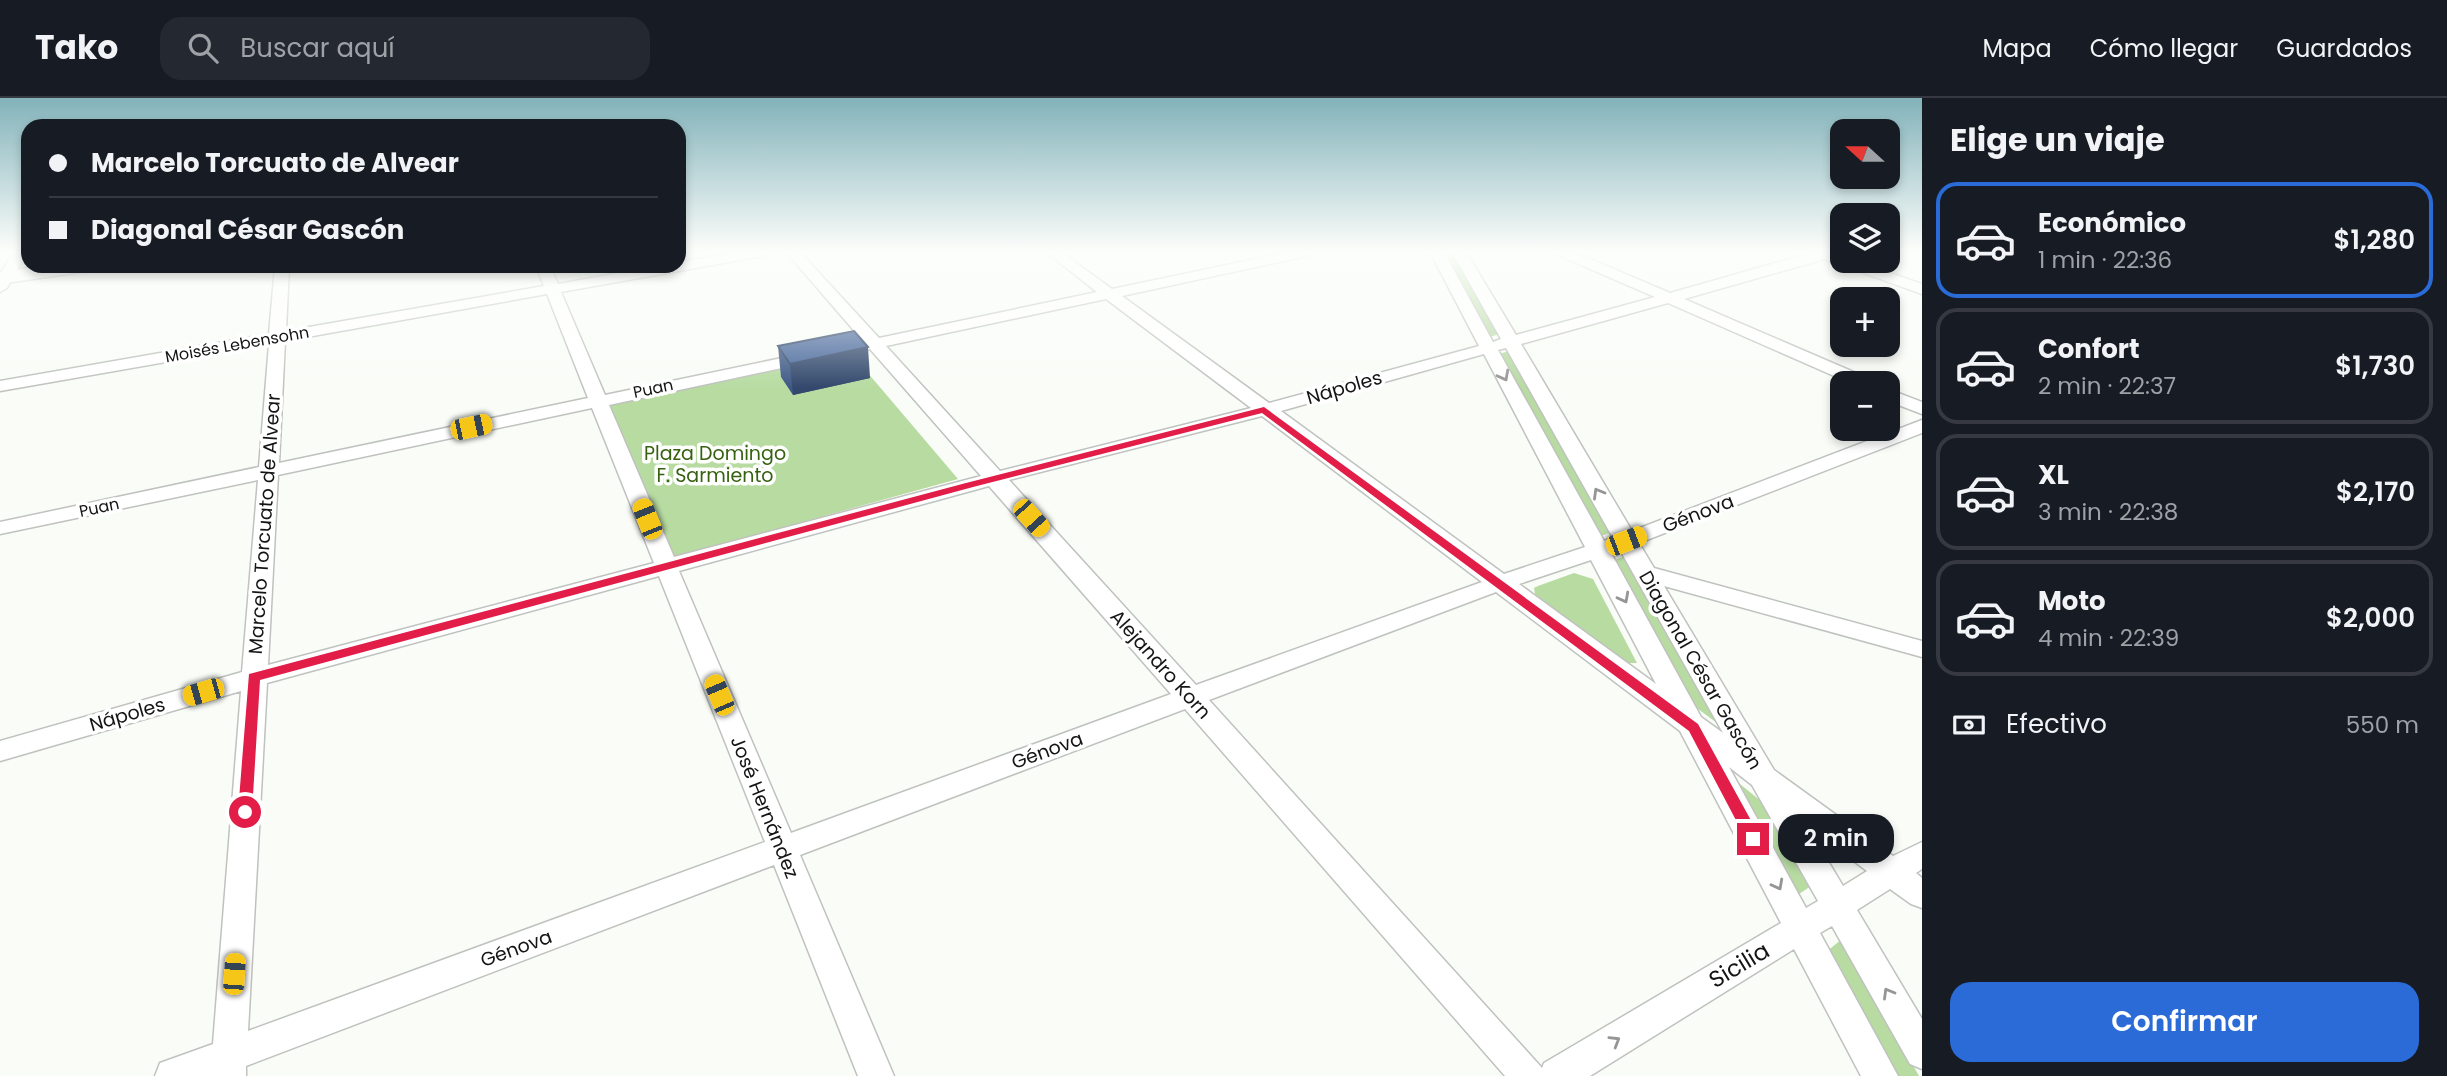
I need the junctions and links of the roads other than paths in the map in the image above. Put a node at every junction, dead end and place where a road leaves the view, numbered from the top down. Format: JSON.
{"nodes":[{"id":1,"x":280,"y":298,"type":"edge"},
{"id":2,"x":454,"y":298,"type":"edge"},
{"id":3,"x":556,"y":298,"type":"edge"},
{"id":4,"x":834,"y":298,"type":"edge"},
{"id":5,"x":1084,"y":298,"type":"edge"},
{"id":6,"x":1113,"y":298,"type":"edge"},
{"id":7,"x":1468,"y":298,"type":"edge"},
{"id":8,"x":1479,"y":298,"type":"edge"},
{"id":9,"x":1665,"y":298,"type":"edge"},
{"id":10,"x":1668,"y":298,"type":"edge"},
{"id":11,"x":277,"y":337,"type":"junction"},
{"id":12,"x":873,"y":341,"type":"junction"},
{"id":13,"x":1499,"y":344,"type":"junction"},
{"id":14,"x":1837,"y":371,"type":"edge"},
{"id":15,"x":0,"y":386,"type":"edge"},
{"id":16,"x":1900,"y":399,"type":"edge"},
{"id":17,"x":598,"y":400,"type":"junction"},
{"id":18,"x":1922,"y":409,"type":"edge"},
{"id":19,"x":1264,"y":410,"type":"junction"},
{"id":20,"x":1922,"y":426,"type":"edge"},
{"id":21,"x":268,"y":471,"type":"junction"},
{"id":22,"x":995,"y":478,"type":"junction"},
{"id":23,"x":0,"y":528,"type":"edge"},
{"id":24,"x":1626,"y":541,"type":"junction"},
{"id":25,"x":1598,"y":551,"type":"junction"},
{"id":26,"x":667,"y":566,"type":"junction"},
{"id":27,"x":1645,"y":573,"type":"junction"},
{"id":28,"x":1500,"y":583,"type":"junction"},
{"id":29,"x":1922,"y":649,"type":"edge"},
{"id":30,"x":254,"y":678,"type":"junction"},
{"id":31,"x":1191,"y":697,"type":"junction"},
{"id":32,"x":1693,"y":728,"type":"junction"},
{"id":33,"x":0,"y":751,"type":"edge"},
{"id":34,"x":1765,"y":781,"type":"junction"},
{"id":35,"x":783,"y":849,"type":"junction"},
{"id":36,"x":1922,"y":854,"type":"edge"},
{"id":37,"x":1890,"y":872,"type":"junction"},
{"id":38,"x":1922,"y":895,"type":"edge"},
{"id":39,"x":1837,"y":906,"type":"junction"},
{"id":40,"x":1801,"y":928,"type":"junction"},
{"id":41,"x":1922,"y":1052,"type":"edge"},
{"id":42,"x":228,"y":1065,"type":"edge"},
{"id":43,"x":173,"y":1076,"type":"edge"},
{"id":44,"x":876,"y":1076,"type":"edge"},
{"id":45,"x":1528,"y":1076,"type":"edge"},
{"id":46,"x":1556,"y":1076,"type":"edge"},
{"id":47,"x":1880,"y":1076,"type":"edge"}],
"edges":[{"from":1,"to":11,"type":"street","name":"Marcelo Torcuato de Alvear"},
{"from":2,"to":11,"type":"street","name":"Moisés Lebensohn"},
{"from":3,"to":17,"type":"street","name":"José Hernández"},
{"from":4,"to":12,"type":"street","name":"Alejandro Korn"},
{"from":5,"to":12,"type":"street","name":"Puan"},
{"from":6,"to":19,"type":"street"},
{"from":7,"to":13,"type":"street","name":"Diagonal César Gascón"},
{"from":8,"to":13,"type":"street","name":"Diagonal César Gascón"},
{"from":9,"to":13,"type":"street","name":"Nápoles"},
{"from":10,"to":14,"type":"street"},
{"from":11,"to":15,"type":"street","name":"Moisés Lebensohn"},
{"from":11,"to":21,"type":"street","name":"Marcelo Torcuato de Alvear"},
{"from":12,"to":17,"type":"street","name":"Puan"},
{"from":12,"to":22,"type":"street","name":"Alejandro Korn"},
{"from":13,"to":19,"type":"street","name":"Nápoles"},
{"from":24,"to":13,"type":"street","name":"Diagonal César Gascón","one_way":true},
{"from":13,"to":25,"type":"street","name":"Diagonal César Gascón","one_way":true},
{"from":16,"to":18,"type":"street"},
{"from":17,"to":21,"type":"street","name":"Puan"},
{"from":17,"to":26,"type":"street","name":"José Hernández"},
{"from":19,"to":22,"type":"street","name":"Nápoles"},
{"from":19,"to":28,"type":"street"},
{"from":20,"to":24,"type":"street","name":"Génova"},
{"from":21,"to":23,"type":"street","name":"Puan"},
{"from":21,"to":30,"type":"street","name":"Marcelo Torcuato de Alvear"},
{"from":22,"to":26,"type":"street","name":"Nápoles"},
{"from":22,"to":31,"type":"street","name":"Alejandro Korn"},
{"from":24,"to":25,"type":"street","name":"Génova"},
{"from":24,"to":27,"type":"street","name":"Diagonal César Gascón"},
{"from":25,"to":28,"type":"street","name":"Génova"},
{"from":25,"to":32,"type":"street","name":"Diagonal César Gascón","one_way":true},
{"from":26,"to":30,"type":"street","name":"Nápoles"},
{"from":26,"to":35,"type":"street","name":"José Hernández"},
{"from":27,"to":29,"type":"street"},
{"from":27,"to":34,"type":"street","name":"Diagonal César Gascón"},
{"from":28,"to":31,"type":"street","name":"Génova"},
{"from":28,"to":32,"type":"street"},
{"from":30,"to":33,"type":"street","name":"Nápoles"},
{"from":30,"to":42,"type":"street","name":"Marcelo Torcuato de Alvear"},
{"from":31,"to":35,"type":"street","name":"Génova"},
{"from":31,"to":45,"type":"street","name":"Alejandro Korn"},
{"from":32,"to":34,"type":"street"},
{"from":32,"to":40,"type":"street","name":"Diagonal César Gascón","one_way":true},
{"from":34,"to":37,"type":"street"},
{"from":34,"to":39,"type":"street","name":"Diagonal César Gascón"},
{"from":35,"to":42,"type":"street","name":"Génova"},
{"from":35,"to":44,"type":"street","name":"José Hernández"},
{"from":36,"to":37,"type":"street","name":"Sicilia"},
{"from":37,"to":38,"type":"street"},
{"from":37,"to":39,"type":"street","name":"Sicilia"},
{"from":39,"to":40,"type":"street","name":"Sicilia"},
{"from":41,"to":39,"type":"street","name":"Diagonal César Gascón","one_way":true},
{"from":46,"to":40,"type":"street","name":"Sicilia","one_way":true},
{"from":40,"to":47,"type":"street","name":"Diagonal César Gascón"},
{"from":42,"to":43,"type":"street","name":"Génova"}]}
